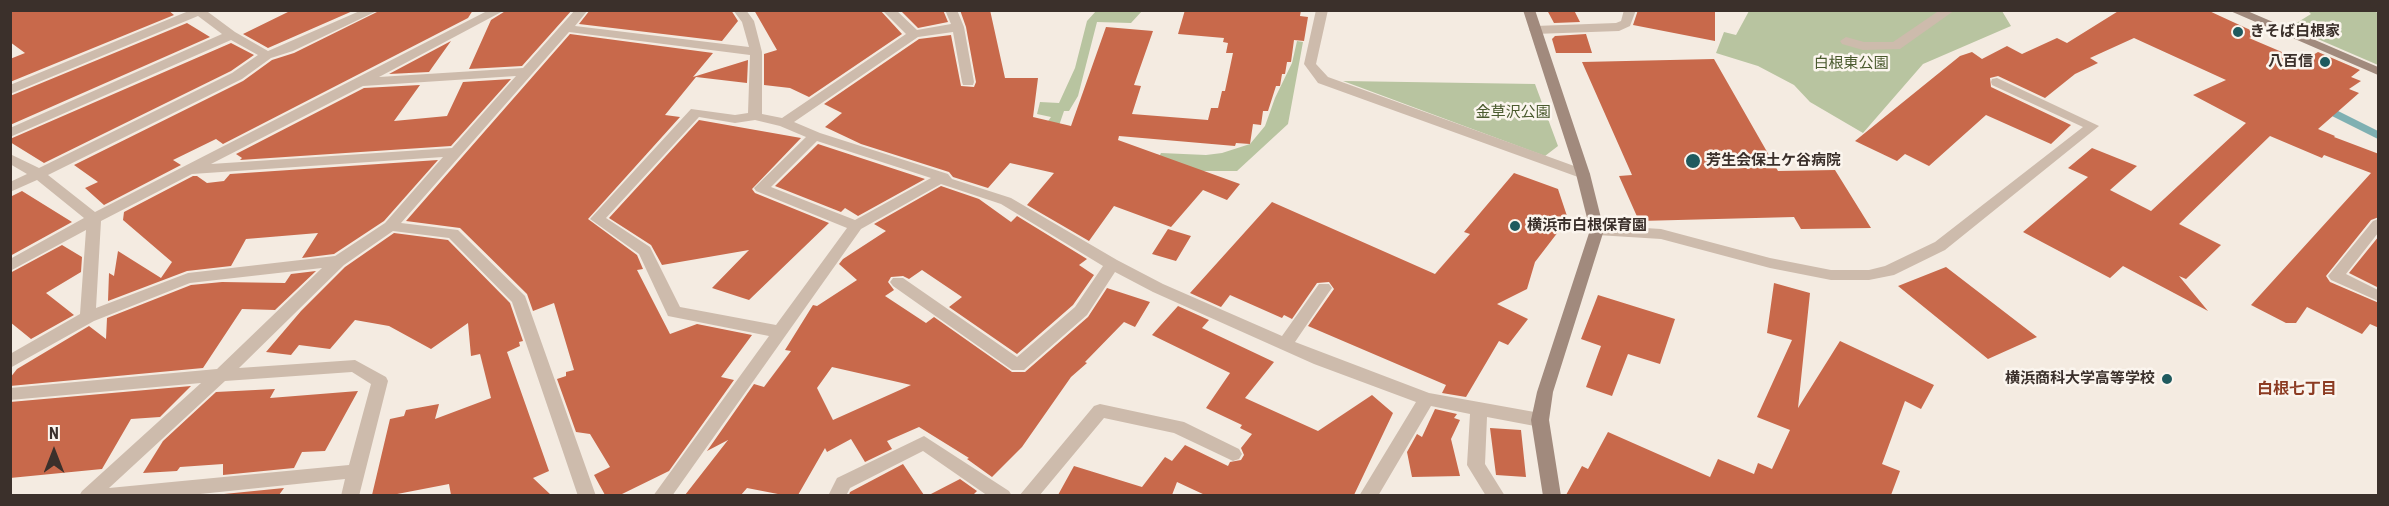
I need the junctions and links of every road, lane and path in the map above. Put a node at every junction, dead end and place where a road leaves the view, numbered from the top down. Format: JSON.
{"nodes":[{"id":1,"x":373,"y":10,"type":"edge"},
{"id":2,"x":499,"y":10,"type":"edge"},
{"id":3,"x":582,"y":10,"type":"edge"},
{"id":4,"x":739,"y":10,"type":"edge"},
{"id":5,"x":888,"y":10,"type":"edge"},
{"id":6,"x":951,"y":10,"type":"edge"},
{"id":7,"x":1322,"y":10,"type":"edge"},
{"id":8,"x":1529,"y":10,"type":"edge"},
{"id":9,"x":1630,"y":10,"type":"edge"},
{"id":10,"x":1949,"y":10,"type":"edge"},
{"id":11,"x":2234,"y":10,"type":"edge"},
{"id":12,"x":200,"y":11,"type":"edge"},
{"id":13,"x":958,"y":27,"type":"junction"},
{"id":14,"x":565,"y":28,"type":"junction"},
{"id":15,"x":1535,"y":30,"type":"junction"},
{"id":16,"x":914,"y":34,"type":"junction"},
{"id":17,"x":231,"y":35,"type":"junction"},
{"id":18,"x":1846,"y":40,"type":"dead end"},
{"id":19,"x":756,"y":52,"type":"junction"},
{"id":20,"x":267,"y":55,"type":"junction"},
{"id":21,"x":2379,"y":71,"type":"edge"},
{"id":22,"x":526,"y":72,"type":"junction"},
{"id":23,"x":357,"y":82,"type":"junction"},
{"id":24,"x":969,"y":82,"type":"dead end"},
{"id":25,"x":1997,"y":82,"type":"dead end"},
{"id":26,"x":10,"y":90,"type":"edge"},
{"id":27,"x":755,"y":116,"type":"junction"},
{"id":28,"x":784,"y":123,"type":"junction"},
{"id":29,"x":10,"y":133,"type":"edge"},
{"id":30,"x":815,"y":136,"type":"junction"},
{"id":31,"x":457,"y":152,"type":"junction"},
{"id":32,"x":10,"y":158,"type":"edge"},
{"id":33,"x":188,"y":170,"type":"junction"},
{"id":34,"x":38,"y":174,"type":"junction"},
{"id":35,"x":1583,"y":174,"type":"junction"},
{"id":36,"x":943,"y":177,"type":"junction"},
{"id":37,"x":10,"y":188,"type":"edge"},
{"id":38,"x":94,"y":219,"type":"junction"},
{"id":39,"x":2379,"y":224,"type":"edge"},
{"id":40,"x":390,"y":226,"type":"junction"},
{"id":41,"x":856,"y":226,"type":"junction"},
{"id":42,"x":1597,"y":230,"type":"junction"},
{"id":43,"x":339,"y":261,"type":"junction"},
{"id":44,"x":1112,"y":264,"type":"junction"},
{"id":45,"x":10,"y":266,"type":"edge"},
{"id":46,"x":898,"y":282,"type":"dead end"},
{"id":47,"x":1324,"y":288,"type":"dead end"},
{"id":48,"x":2379,"y":296,"type":"edge"},
{"id":49,"x":88,"y":317,"type":"junction"},
{"id":50,"x":780,"y":332,"type":"junction"},
{"id":51,"x":1285,"y":344,"type":"junction"},
{"id":52,"x":10,"y":362,"type":"edge"},
{"id":53,"x":220,"y":375,"type":"junction"},
{"id":54,"x":10,"y":394,"type":"edge"},
{"id":55,"x":1427,"y":399,"type":"junction"},
{"id":56,"x":1479,"y":408,"type":"junction"},
{"id":57,"x":1540,"y":420,"type":"junction"},
{"id":58,"x":1233,"y":454,"type":"dead end"},
{"id":59,"x":357,"y":471,"type":"junction"},
{"id":60,"x":88,"y":495,"type":"edge"},
{"id":61,"x":101,"y":495,"type":"edge"},
{"id":62,"x":351,"y":495,"type":"edge"},
{"id":63,"x":587,"y":495,"type":"edge"},
{"id":64,"x":662,"y":495,"type":"edge"},
{"id":65,"x":837,"y":495,"type":"edge"},
{"id":66,"x":1003,"y":495,"type":"edge"},
{"id":67,"x":1028,"y":495,"type":"edge"},
{"id":68,"x":1368,"y":495,"type":"edge"},
{"id":69,"x":1496,"y":495,"type":"edge"},
{"id":70,"x":1552,"y":495,"type":"edge"}],
"edges":[{"from":1,"to":20,"type":"street"},
{"from":2,"to":23,"type":"street"},
{"from":3,"to":14,"type":"street"},
{"from":4,"to":19,"type":"street"},
{"from":5,"to":16,"type":"street"},
{"from":6,"to":13,"type":"street"},
{"from":7,"to":35,"type":"street"},
{"from":8,"to":15,"type":"street"},
{"from":9,"to":15,"type":"street"},
{"from":10,"to":18,"type":"street"},
{"from":11,"to":21,"type":"street"},
{"from":12,"to":17,"type":"street"},
{"from":12,"to":26,"type":"street"},
{"from":13,"to":16,"type":"street"},
{"from":13,"to":24,"type":"street"},
{"from":14,"to":19,"type":"street"},
{"from":14,"to":22,"type":"street"},
{"from":15,"to":35,"type":"street"},
{"from":16,"to":28,"type":"street"},
{"from":17,"to":20,"type":"street"},
{"from":17,"to":29,"type":"street"},
{"from":19,"to":27,"type":"street"},
{"from":20,"to":34,"type":"street"},
{"from":22,"to":23,"type":"street"},
{"from":22,"to":31,"type":"street"},
{"from":23,"to":33,"type":"street"},
{"from":25,"to":42,"type":"street"},
{"from":27,"to":28,"type":"street"},
{"from":27,"to":50,"type":"street"},
{"from":28,"to":30,"type":"street"},
{"from":30,"to":36,"type":"street"},
{"from":30,"to":41,"type":"street"},
{"from":31,"to":33,"type":"street"},
{"from":31,"to":40,"type":"street"},
{"from":32,"to":34,"type":"street"},
{"from":33,"to":38,"type":"street"},
{"from":34,"to":37,"type":"street"},
{"from":34,"to":38,"type":"street"},
{"from":35,"to":42,"type":"street"},
{"from":36,"to":41,"type":"street"},
{"from":36,"to":44,"type":"street"},
{"from":38,"to":45,"type":"street"},
{"from":38,"to":49,"type":"street"},
{"from":39,"to":48,"type":"street"},
{"from":40,"to":43,"type":"street"},
{"from":40,"to":63,"type":"street"},
{"from":41,"to":50,"type":"street"},
{"from":42,"to":57,"type":"street"},
{"from":43,"to":49,"type":"street"},
{"from":43,"to":53,"type":"street"},
{"from":44,"to":46,"type":"street"},
{"from":44,"to":51,"type":"street"},
{"from":47,"to":51,"type":"street"},
{"from":49,"to":52,"type":"street"},
{"from":50,"to":64,"type":"street"},
{"from":51,"to":55,"type":"street"},
{"from":53,"to":54,"type":"street"},
{"from":53,"to":59,"type":"street"},
{"from":53,"to":60,"type":"street"},
{"from":55,"to":56,"type":"street"},
{"from":55,"to":68,"type":"street"},
{"from":56,"to":57,"type":"street"},
{"from":56,"to":69,"type":"street"},
{"from":57,"to":70,"type":"street"},
{"from":58,"to":67,"type":"street"},
{"from":59,"to":61,"type":"street"},
{"from":59,"to":62,"type":"street"},
{"from":65,"to":66,"type":"street"}]}
